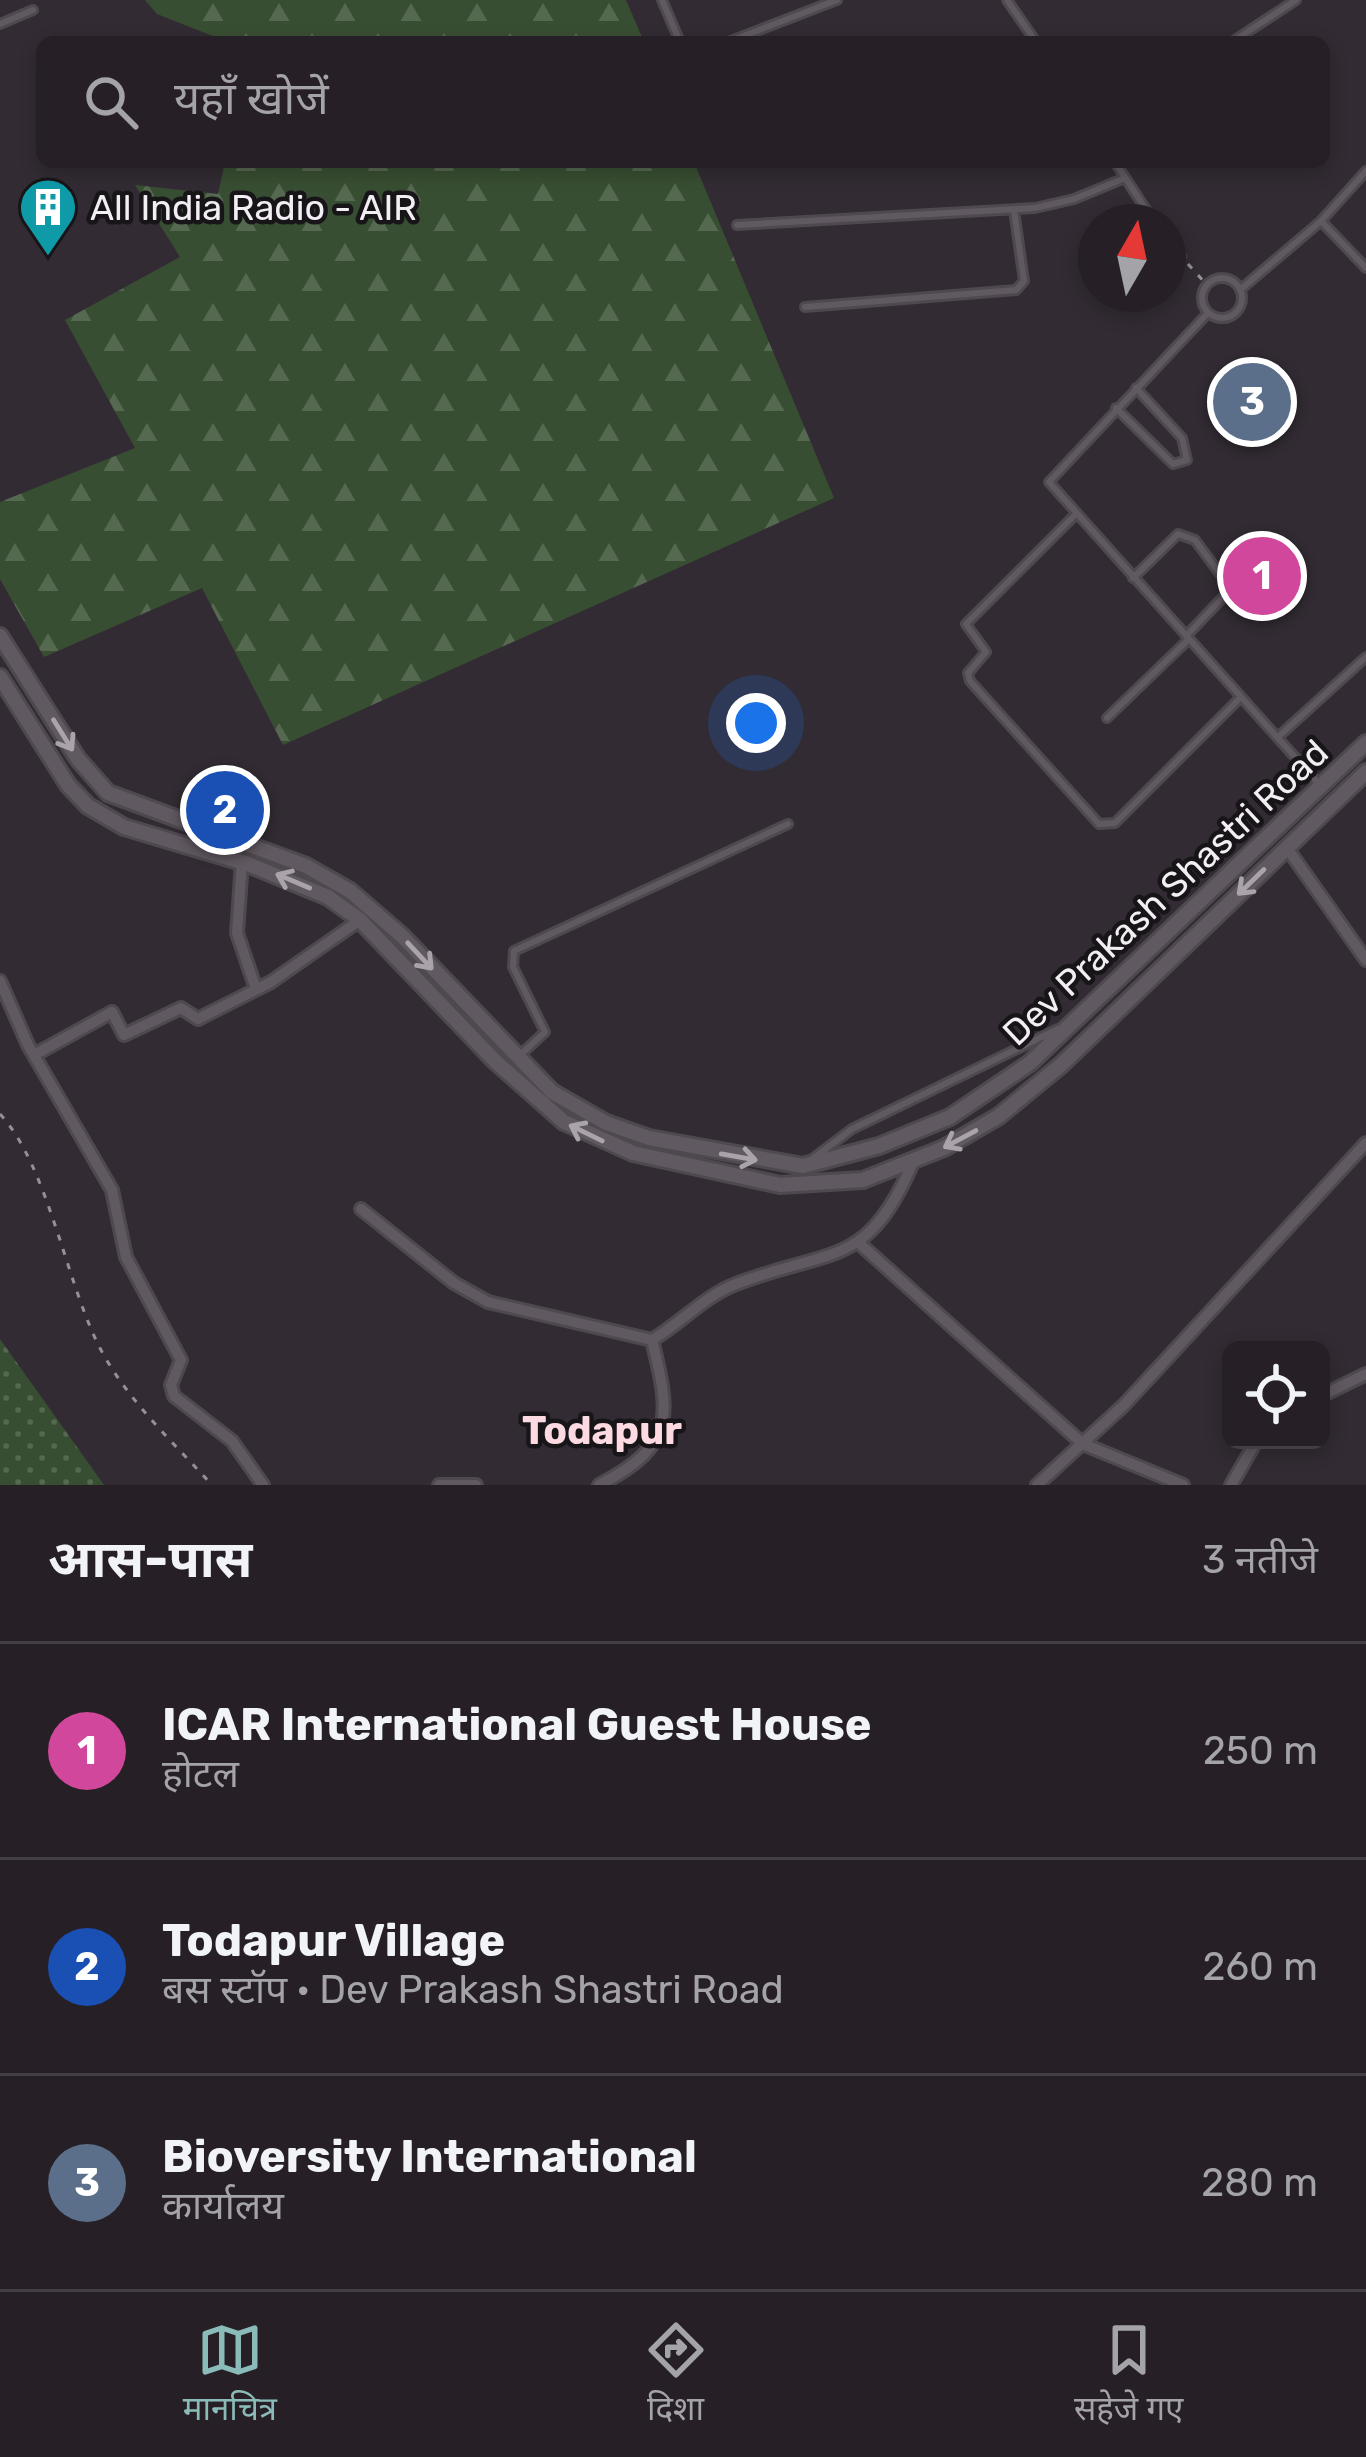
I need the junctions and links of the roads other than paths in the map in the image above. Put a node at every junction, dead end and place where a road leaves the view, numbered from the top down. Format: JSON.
{"nodes":[{"id":1,"x":662,"y":0,"type":"edge"},
{"id":2,"x":837,"y":0,"type":"edge"},
{"id":3,"x":1006,"y":0,"type":"edge"},
{"id":4,"x":1296,"y":0,"type":"edge"},
{"id":5,"x":33,"y":10,"type":"dead end"},
{"id":6,"x":0,"y":24,"type":"edge"},
{"id":7,"x":677,"y":36,"type":"edge"},
{"id":8,"x":744,"y":36,"type":"edge"},
{"id":9,"x":1032,"y":36,"type":"edge"},
{"id":10,"x":1241,"y":36,"type":"edge"},
{"id":11,"x":1119,"y":168,"type":"edge"},
{"id":12,"x":1366,"y":171,"type":"edge"},
{"id":13,"x":1125,"y":178,"type":"junction"},
{"id":14,"x":1142,"y":204,"type":"edge"},
{"id":15,"x":1014,"y":210,"type":"junction"},
{"id":16,"x":1321,"y":221,"type":"junction"},
{"id":17,"x":737,"y":226,"type":"dead end"},
{"id":18,"x":1366,"y":268,"type":"edge"},
{"id":19,"x":1240,"y":290,"type":"junction"},
{"id":20,"x":805,"y":307,"type":"dead end"},
{"id":21,"x":1208,"y":313,"type":"junction"},
{"id":22,"x":1136,"y":388,"type":"junction"},
{"id":23,"x":1116,"y":408,"type":"junction"},
{"id":24,"x":1075,"y":515,"type":"junction"},
{"id":25,"x":1132,"y":578,"type":"junction"},
{"id":26,"x":0,"y":636,"type":"edge"},
{"id":27,"x":1187,"y":638,"type":"junction"},
{"id":28,"x":1366,"y":657,"type":"edge"},
{"id":29,"x":0,"y":677,"type":"edge"},
{"id":30,"x":1241,"y":697,"type":"junction"},
{"id":31,"x":1107,"y":718,"type":"dead end"},
{"id":32,"x":1278,"y":737,"type":"junction"},
{"id":33,"x":1366,"y":743,"type":"edge"},
{"id":34,"x":1366,"y":772,"type":"edge"},
{"id":35,"x":1321,"y":786,"type":"junction"},
{"id":36,"x":788,"y":824,"type":"dead end"},
{"id":37,"x":1287,"y":848,"type":"junction"},
{"id":38,"x":242,"y":862,"type":"junction"},
{"id":39,"x":361,"y":920,"type":"junction"},
{"id":40,"x":1366,"y":960,"type":"edge"},
{"id":41,"x":0,"y":981,"type":"edge"},
{"id":42,"x":256,"y":989,"type":"junction"},
{"id":43,"x":1076,"y":1022,"type":"junction"},
{"id":44,"x":34,"y":1055,"type":"junction"},
{"id":45,"x":515,"y":1059,"type":"junction"},
{"id":46,"x":916,"y":1132,"type":"junction"},
{"id":47,"x":1366,"y":1143,"type":"edge"},
{"id":48,"x":919,"y":1158,"type":"junction"},
{"id":49,"x":803,"y":1166,"type":"junction"},
{"id":50,"x":361,"y":1209,"type":"dead end"},
{"id":51,"x":860,"y":1244,"type":"junction"},
{"id":52,"x":652,"y":1340,"type":"junction"},
{"id":53,"x":1366,"y":1374,"type":"edge"},
{"id":54,"x":1330,"y":1392,"type":"edge"},
{"id":55,"x":1083,"y":1444,"type":"junction"},
{"id":56,"x":1252,"y":1449,"type":"edge"},
{"id":57,"x":263,"y":1485,"type":"edge"},
{"id":58,"x":440,"y":1485,"type":"edge"},
{"id":59,"x":476,"y":1485,"type":"edge"},
{"id":60,"x":599,"y":1485,"type":"edge"},
{"id":61,"x":1037,"y":1485,"type":"edge"},
{"id":62,"x":1183,"y":1485,"type":"edge"},
{"id":63,"x":1231,"y":1485,"type":"edge"}],
"edges":[{"from":1,"to":7,"type":"lane"},
{"from":2,"to":8,"type":"lane"},
{"from":3,"to":9,"type":"lane"},
{"from":4,"to":10,"type":"lane"},
{"from":5,"to":6,"type":"lane"},
{"from":11,"to":13,"type":"lane"},
{"from":12,"to":16,"type":"lane"},
{"from":13,"to":14,"type":"lane"},
{"from":13,"to":15,"type":"lane"},
{"from":15,"to":17,"type":"lane"},
{"from":15,"to":20,"type":"lane"},
{"from":16,"to":18,"type":"lane"},
{"from":16,"to":19,"type":"lane"},
{"from":19,"to":21,"type":"lane"},
{"from":19,"to":21,"type":"lane"},
{"from":21,"to":22,"type":"lane"},
{"from":22,"to":23,"type":"lane"},
{"from":22,"to":23,"type":"lane"},
{"from":23,"to":24,"type":"lane"},
{"from":24,"to":25,"type":"lane"},
{"from":24,"to":30,"type":"lane"},
{"from":25,"to":27,"type":"lane"},
{"from":25,"to":27,"type":"lane"},
{"from":26,"to":45,"type":"street","name":"Dev Prakash Shastri Road","one_way":true},
{"from":27,"to":30,"type":"lane"},
{"from":27,"to":31,"type":"lane"},
{"from":28,"to":32,"type":"lane"},
{"from":29,"to":38,"type":"street","name":"Dev Prakash Shastri Road"},
{"from":30,"to":32,"type":"lane"},
{"from":32,"to":35,"type":"lane"},
{"from":33,"to":35,"type":"street","name":"Dev Prakash Shastri Road"},
{"from":34,"to":37,"type":"street","name":"Dev Prakash Shastri Road"},
{"from":35,"to":43,"type":"street","name":"Dev Prakash Shastri Road"},
{"from":36,"to":45,"type":"lane"},
{"from":37,"to":40,"type":"street"},
{"from":37,"to":48,"type":"street","name":"Dev Prakash Shastri Road","one_way":true},
{"from":39,"to":38,"type":"street","name":"Dev Prakash Shastri Road","one_way":true},
{"from":38,"to":42,"type":"street"},
{"from":39,"to":42,"type":"street"},
{"from":48,"to":39,"type":"street","name":"Dev Prakash Shastri Road","one_way":true},
{"from":41,"to":44,"type":"street"},
{"from":42,"to":44,"type":"street"},
{"from":43,"to":46,"type":"street","name":"Dev Prakash Shastri Road"},
{"from":43,"to":49,"type":"lane"},
{"from":44,"to":57,"type":"street"},
{"from":45,"to":49,"type":"street","name":"Dev Prakash Shastri Road","one_way":true},
{"from":46,"to":48,"type":"street"},
{"from":46,"to":49,"type":"street","name":"Dev Prakash Shastri Road"},
{"from":47,"to":55,"type":"street"},
{"from":48,"to":51,"type":"street"},
{"from":50,"to":52,"type":"street"},
{"from":51,"to":52,"type":"street"},
{"from":51,"to":55,"type":"street"},
{"from":52,"to":60,"type":"street"},
{"from":53,"to":54,"type":"street"},
{"from":55,"to":61,"type":"street"},
{"from":55,"to":62,"type":"street"},
{"from":56,"to":63,"type":"street"},
{"from":58,"to":59,"type":"street"}]}
